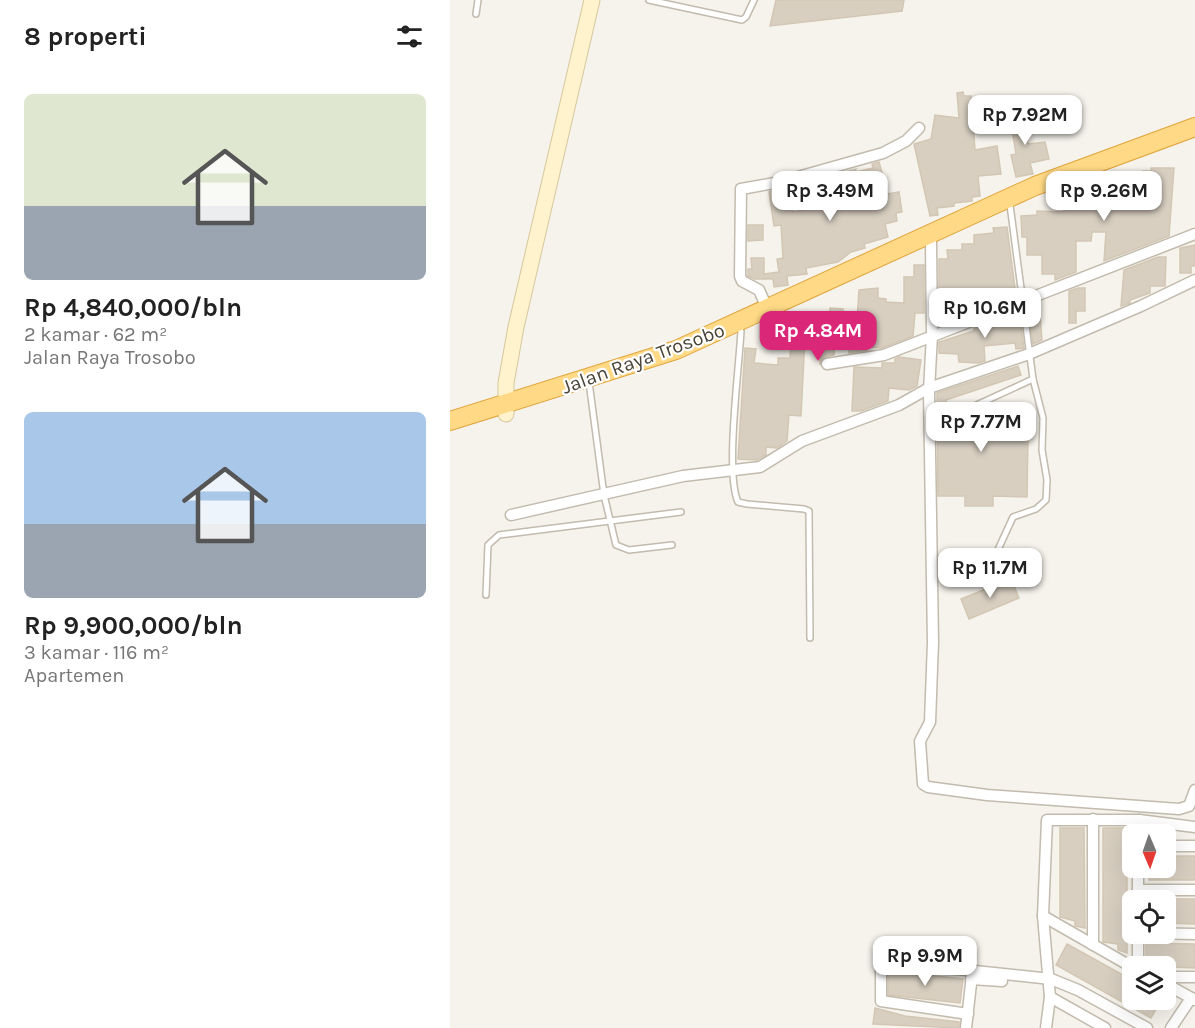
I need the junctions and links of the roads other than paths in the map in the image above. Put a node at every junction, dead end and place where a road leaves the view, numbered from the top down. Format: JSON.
{"nodes":[{"id":1,"x":478,"y":0,"type":"edge"},
{"id":2,"x":592,"y":0,"type":"edge"},
{"id":3,"x":649,"y":0,"type":"edge"},
{"id":4,"x":754,"y":0,"type":"edge"},
{"id":5,"x":476,"y":14,"type":"dead end"},
{"id":6,"x":1195,"y":127,"type":"edge"},
{"id":7,"x":919,"y":128,"type":"dead end"},
{"id":8,"x":1195,"y":138,"type":"edge"},
{"id":9,"x":1010,"y":205,"type":"junction"},
{"id":10,"x":1195,"y":234,"type":"edge"},
{"id":11,"x":935,"y":237,"type":"junction"},
{"id":12,"x":1195,"y":280,"type":"edge"},
{"id":13,"x":1022,"y":301,"type":"junction"},
{"id":14,"x":765,"y":303,"type":"junction"},
{"id":15,"x":741,"y":331,"type":"junction"},
{"id":16,"x":932,"y":335,"type":"junction"},
{"id":17,"x":1029,"y":358,"type":"junction"},
{"id":18,"x":827,"y":364,"type":"dead end"},
{"id":19,"x":1033,"y":379,"type":"junction"},
{"id":20,"x":589,"y":384,"type":"junction"},
{"id":21,"x":929,"y":392,"type":"junction"},
{"id":22,"x":506,"y":399,"type":"junction"},
{"id":23,"x":957,"y":414,"type":"dead end"},
{"id":24,"x":450,"y":421,"type":"edge"},
{"id":25,"x":450,"y":431,"type":"edge"},
{"id":26,"x":733,"y":473,"type":"junction"},
{"id":27,"x":604,"y":495,"type":"junction"},
{"id":28,"x":681,"y":512,"type":"dead end"},
{"id":29,"x":511,"y":515,"type":"dead end"},
{"id":30,"x":609,"y":521,"type":"junction"},
{"id":31,"x":672,"y":545,"type":"dead end"},
{"id":32,"x":991,"y":566,"type":"dead end"},
{"id":33,"x":486,"y":595,"type":"dead end"},
{"id":34,"x":810,"y":638,"type":"dead end"},
{"id":35,"x":1194,"y":796,"type":"edge"},
{"id":36,"x":1093,"y":819,"type":"junction"},
{"id":37,"x":1139,"y":820,"type":"junction"},
{"id":38,"x":1139,"y":824,"type":"edge"},
{"id":39,"x":1195,"y":828,"type":"edge"},
{"id":40,"x":1176,"y":846,"type":"edge"},
{"id":41,"x":1195,"y":846,"type":"edge"},
{"id":42,"x":1195,"y":890,"type":"edge"},
{"id":43,"x":1176,"y":892,"type":"edge"},
{"id":44,"x":1043,"y":916,"type":"junction"},
{"id":45,"x":1176,"y":934,"type":"edge"},
{"id":46,"x":1195,"y":934,"type":"edge"},
{"id":47,"x":1093,"y":945,"type":"junction"},
{"id":48,"x":1122,"y":961,"type":"edge"},
{"id":49,"x":972,"y":975,"type":"junction"},
{"id":50,"x":1176,"y":977,"type":"edge"},
{"id":51,"x":1195,"y":977,"type":"edge"},
{"id":52,"x":1050,"y":987,"type":"junction"},
{"id":53,"x":1176,"y":990,"type":"edge"},
{"id":54,"x":1193,"y":999,"type":"edge"},
{"id":55,"x":968,"y":1014,"type":"junction"},
{"id":56,"x":966,"y":1028,"type":"edge"},
{"id":57,"x":1046,"y":1028,"type":"edge"},
{"id":58,"x":1105,"y":1028,"type":"edge"},
{"id":59,"x":1147,"y":1028,"type":"edge"},
{"id":60,"x":1171,"y":1028,"type":"edge"}],
"edges":[{"from":1,"to":5,"type":"lane"},
{"from":2,"to":22,"type":"main road"},
{"from":3,"to":4,"type":"lane"},
{"from":6,"to":11,"type":"highway","name":"Jalan Raya Trosobo"},
{"from":7,"to":14,"type":"street"},
{"from":8,"to":9,"type":"highway","name":"Jalan Raya Trosobo"},
{"from":9,"to":11,"type":"highway","name":"Jalan Raya Trosobo"},
{"from":9,"to":13,"type":"lane"},
{"from":10,"to":13,"type":"street"},
{"from":11,"to":14,"type":"highway","name":"Jalan Raya Trosobo"},
{"from":11,"to":15,"type":"highway","name":"Jalan Raya Trosobo"},
{"from":11,"to":16,"type":"street"},
{"from":12,"to":17,"type":"street"},
{"from":13,"to":16,"type":"street"},
{"from":13,"to":17,"type":"lane"},
{"from":14,"to":20,"type":"highway","name":"Jalan Raya Trosobo"},
{"from":15,"to":20,"type":"highway","name":"Jalan Raya Trosobo"},
{"from":15,"to":26,"type":"lane"},
{"from":16,"to":18,"type":"street"},
{"from":16,"to":21,"type":"street"},
{"from":17,"to":19,"type":"lane"},
{"from":17,"to":21,"type":"street"},
{"from":19,"to":23,"type":"lane"},
{"from":19,"to":32,"type":"lane"},
{"from":20,"to":22,"type":"highway","name":"Jalan Raya Trosobo"},
{"from":20,"to":27,"type":"lane"},
{"from":21,"to":26,"type":"street"},
{"from":21,"to":35,"type":"street"},
{"from":22,"to":24,"type":"highway","name":"Jalan Raya Trosobo"},
{"from":22,"to":25,"type":"highway","name":"Jalan Raya Trosobo"},
{"from":26,"to":27,"type":"street"},
{"from":26,"to":34,"type":"lane"},
{"from":27,"to":29,"type":"street"},
{"from":27,"to":30,"type":"lane"},
{"from":28,"to":30,"type":"lane"},
{"from":30,"to":31,"type":"lane"},
{"from":30,"to":33,"type":"lane"},
{"from":36,"to":37,"type":"street"},
{"from":36,"to":44,"type":"street"},
{"from":36,"to":47,"type":"street"},
{"from":37,"to":38,"type":"street"},
{"from":37,"to":39,"type":"street"},
{"from":40,"to":41,"type":"street"},
{"from":42,"to":43,"type":"street"},
{"from":44,"to":47,"type":"street"},
{"from":44,"to":52,"type":"street"},
{"from":45,"to":46,"type":"street"},
{"from":47,"to":48,"type":"street"},
{"from":49,"to":52,"type":"street"},
{"from":49,"to":55,"type":"street"},
{"from":49,"to":55,"type":"street"},
{"from":50,"to":51,"type":"street"},
{"from":52,"to":57,"type":"street"},
{"from":52,"to":58,"type":"street"},
{"from":52,"to":59,"type":"street"},
{"from":53,"to":54,"type":"street"},
{"from":54,"to":60,"type":"street"},
{"from":55,"to":56,"type":"street"}]}
